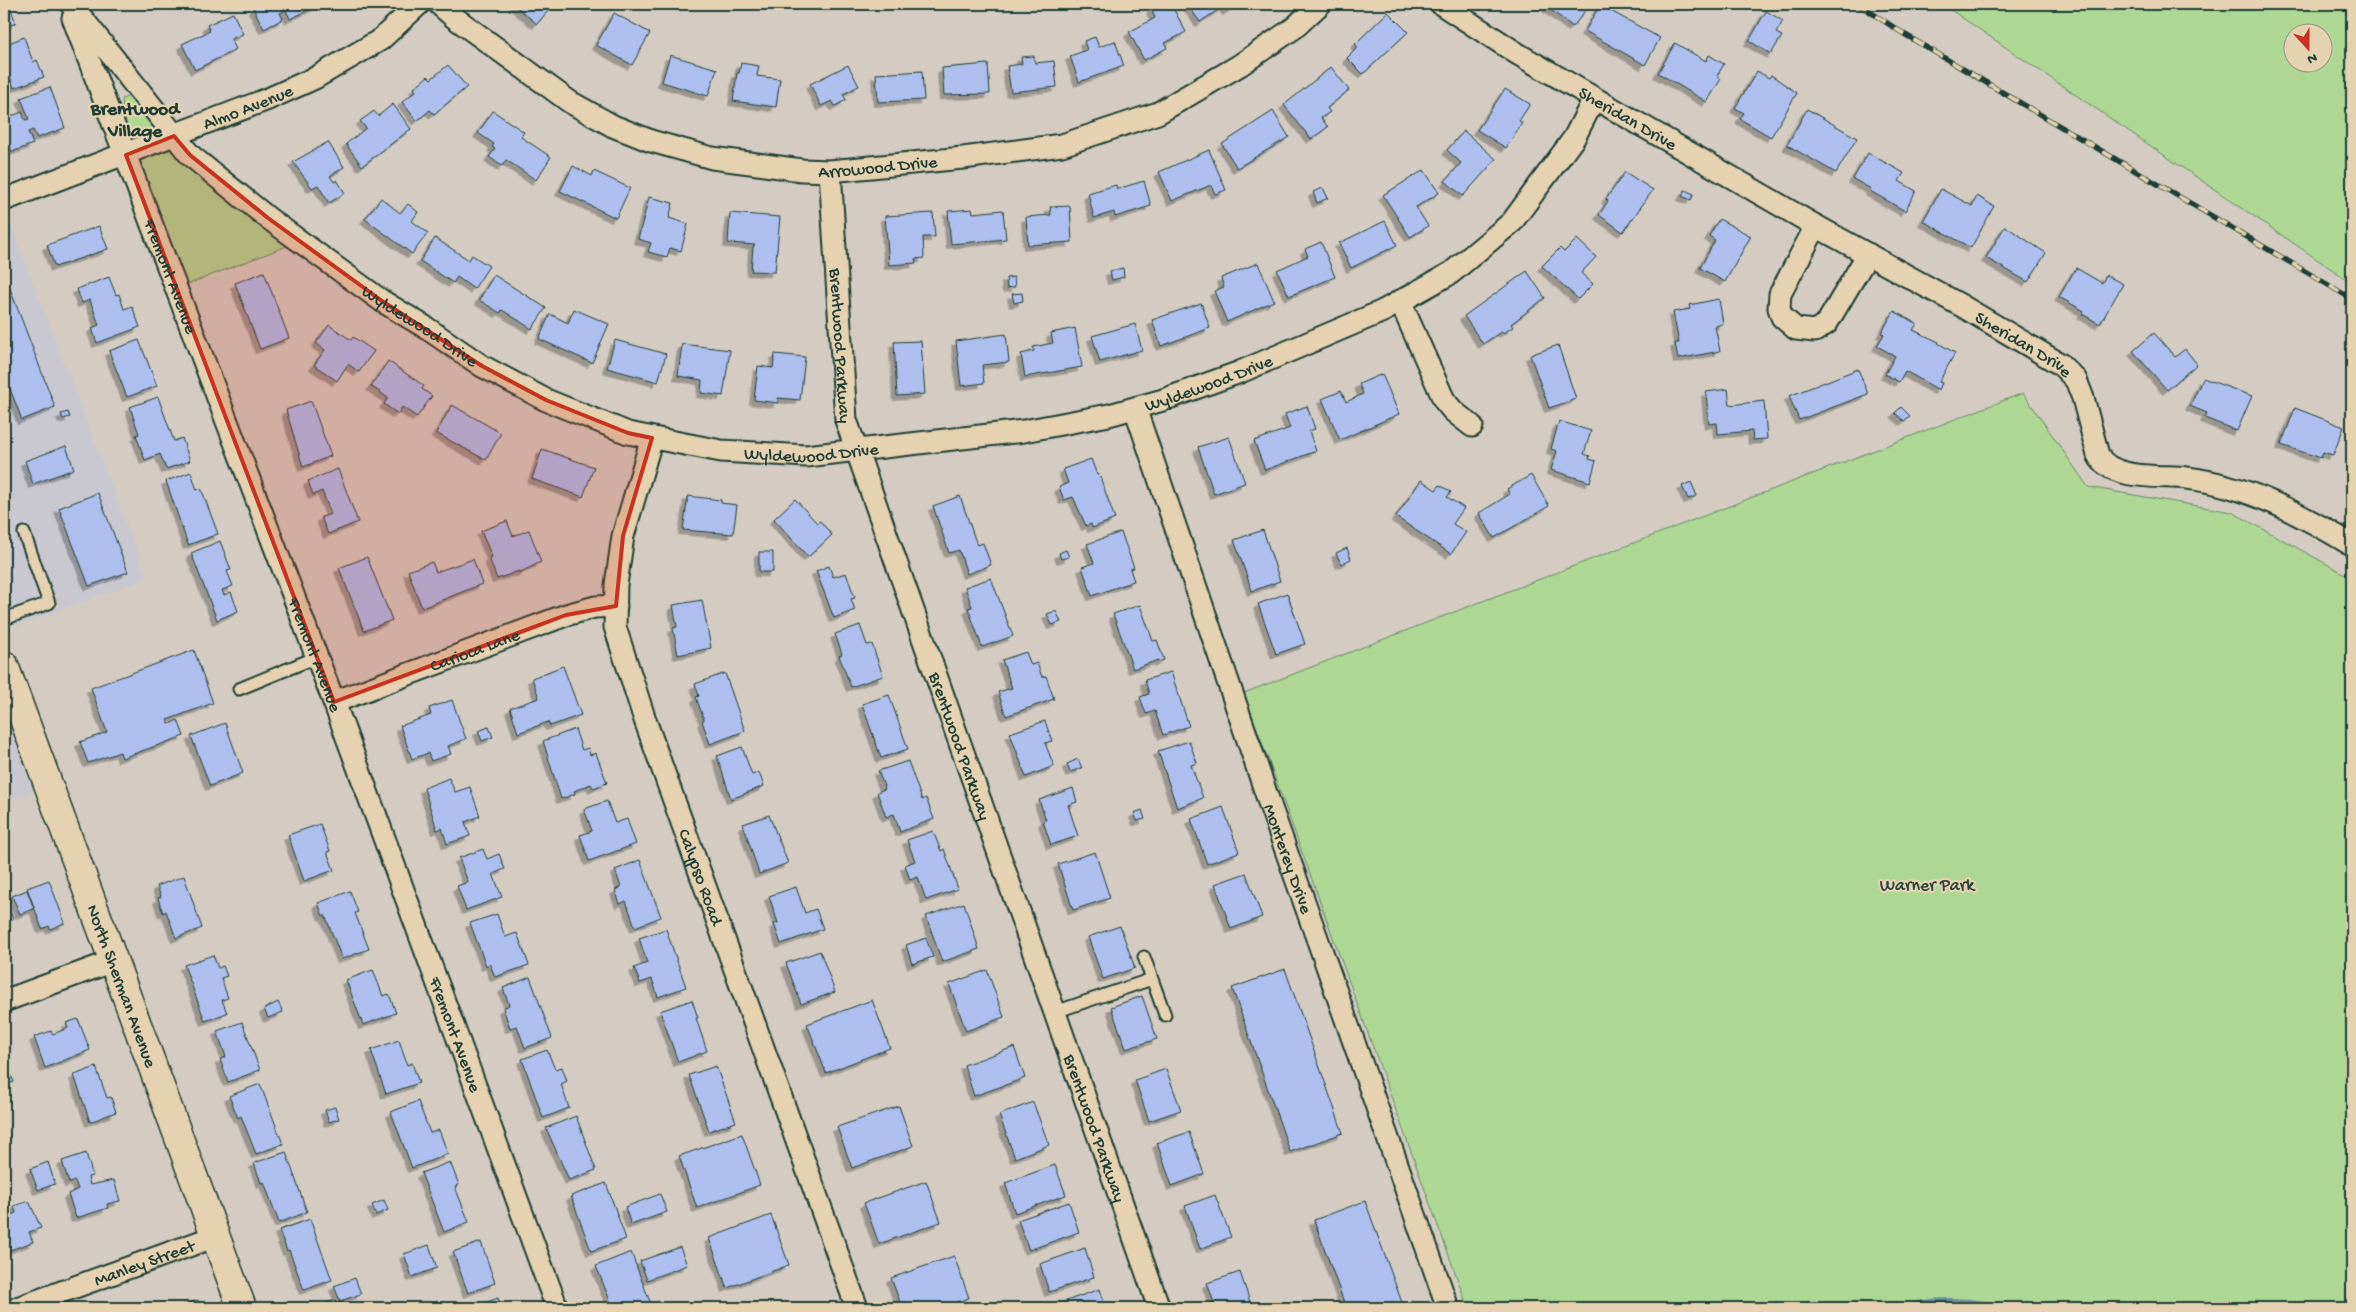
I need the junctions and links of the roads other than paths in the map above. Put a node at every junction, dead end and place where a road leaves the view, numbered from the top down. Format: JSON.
{"nodes":[{"id":1,"x":69,"y":4,"type":"edge"},
{"id":2,"x":419,"y":4,"type":"edge"},
{"id":3,"x":440,"y":4,"type":"edge"},
{"id":4,"x":1320,"y":4,"type":"edge"},
{"id":5,"x":1442,"y":4,"type":"edge"},
{"id":6,"x":1594,"y":99,"type":"junction"},
{"id":7,"x":174,"y":136,"type":"junction"},
{"id":8,"x":126,"y":155,"type":"junction"},
{"id":9,"x":830,"y":171,"type":"junction"},
{"id":10,"x":4,"y":200,"type":"edge"},
{"id":11,"x":1816,"y":226,"type":"junction"},
{"id":12,"x":1868,"y":254,"type":"junction"},
{"id":13,"x":1400,"y":301,"type":"junction"},
{"id":14,"x":1135,"y":408,"type":"junction"},
{"id":15,"x":1472,"y":426,"type":"dead end"},
{"id":16,"x":652,"y":438,"type":"junction"},
{"id":17,"x":858,"y":451,"type":"junction"},
{"id":18,"x":24,"y":533,"type":"dead end"},
{"id":19,"x":2352,"y":545,"type":"edge"},
{"id":20,"x":616,"y":606,"type":"junction"},
{"id":21,"x":4,"y":619,"type":"edge"},
{"id":22,"x":317,"y":657,"type":"junction"},
{"id":23,"x":4,"y":665,"type":"edge"},
{"id":24,"x":239,"y":689,"type":"dead end"},
{"id":25,"x":334,"y":702,"type":"junction"},
{"id":26,"x":1144,"y":957,"type":"dead end"},
{"id":27,"x":113,"y":961,"type":"junction"},
{"id":28,"x":1152,"y":979,"type":"junction"},
{"id":29,"x":4,"y":1001,"type":"edge"},
{"id":30,"x":1055,"y":1012,"type":"junction"},
{"id":31,"x":1164,"y":1015,"type":"dead end"},
{"id":32,"x":216,"y":1236,"type":"junction"},
{"id":33,"x":16,"y":1308,"type":"edge"},
{"id":34,"x":242,"y":1308,"type":"edge"},
{"id":35,"x":557,"y":1308,"type":"edge"},
{"id":36,"x":857,"y":1308,"type":"edge"},
{"id":37,"x":1159,"y":1308,"type":"edge"},
{"id":38,"x":1448,"y":1308,"type":"edge"}],
"edges":[{"from":1,"to":7,"type":"street","name":"Wyldewood Drive"},
{"from":1,"to":8,"type":"street","name":"Fremont Avenue"},
{"from":2,"to":7,"type":"street","name":"Almo Avenue"},
{"from":3,"to":9,"type":"street","name":"Arrowood Drive"},
{"from":4,"to":9,"type":"street","name":"Arrowood Drive"},
{"from":5,"to":6,"type":"street","name":"Sheridan Drive"},
{"from":6,"to":11,"type":"street","name":"Sheridan Drive"},
{"from":6,"to":13,"type":"street","name":"Wyldewood Drive"},
{"from":7,"to":8,"type":"street","name":"Almo Avenue"},
{"from":7,"to":16,"type":"street","name":"Wyldewood Drive"},
{"from":8,"to":10,"type":"street","name":"Almo Avenue"},
{"from":8,"to":22,"type":"street","name":"Fremont Avenue"},
{"from":9,"to":17,"type":"street","name":"Brentwood Parkway"},
{"from":11,"to":12,"type":"street","name":"Sheridan Drive"},
{"from":11,"to":12,"type":"street"},
{"from":12,"to":19,"type":"street","name":"Sheridan Drive"},
{"from":13,"to":14,"type":"street","name":"Wyldewood Drive"},
{"from":13,"to":15,"type":"street"},
{"from":14,"to":17,"type":"street","name":"Wyldewood Drive"},
{"from":14,"to":38,"type":"street","name":"Monterey Drive"},
{"from":16,"to":17,"type":"street","name":"Wyldewood Drive"},
{"from":16,"to":20,"type":"street","name":"Calypso Road"},
{"from":17,"to":30,"type":"street","name":"Brentwood Parkway"},
{"from":18,"to":21,"type":"lane"},
{"from":20,"to":25,"type":"street","name":"Carioca Lane"},
{"from":20,"to":36,"type":"street","name":"Calypso Road"},
{"from":22,"to":24,"type":"lane"},
{"from":22,"to":25,"type":"street","name":"Fremont Avenue"},
{"from":23,"to":27,"type":"street","name":"North Sherman Avenue"},
{"from":25,"to":35,"type":"street","name":"Fremont Avenue"},
{"from":26,"to":28,"type":"lane"},
{"from":27,"to":29,"type":"street"},
{"from":27,"to":32,"type":"street","name":"North Sherman Avenue"},
{"from":28,"to":30,"type":"lane"},
{"from":28,"to":31,"type":"lane"},
{"from":30,"to":37,"type":"street","name":"Brentwood Parkway"},
{"from":32,"to":33,"type":"street","name":"Manley Street"},
{"from":32,"to":34,"type":"street","name":"North Sherman Avenue"}]}
